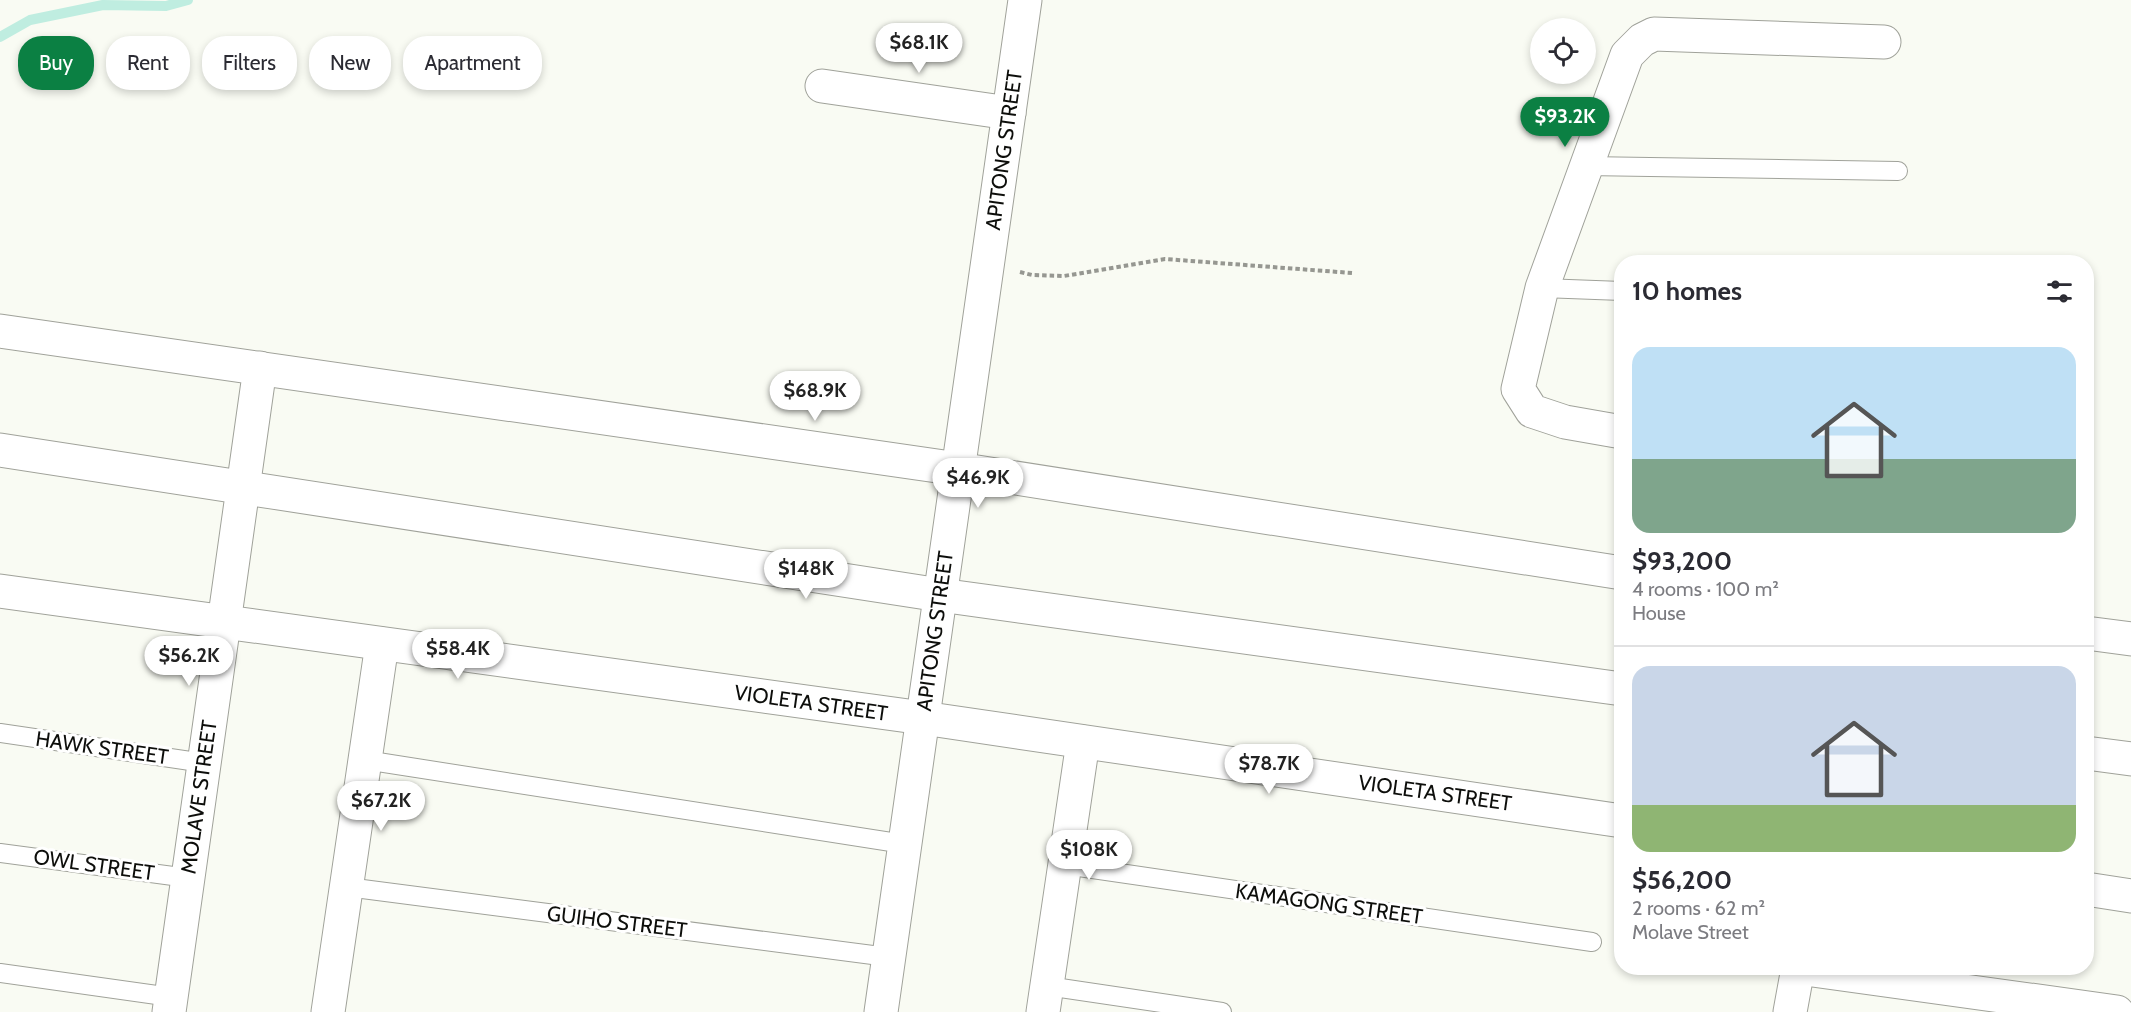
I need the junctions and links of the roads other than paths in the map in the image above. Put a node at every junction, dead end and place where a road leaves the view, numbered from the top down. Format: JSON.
{"nodes":[{"id":1,"x":1025,"y":0,"type":"edge"},
{"id":2,"x":1884,"y":42,"type":"dead end"},
{"id":3,"x":822,"y":86,"type":"dead end"},
{"id":4,"x":1009,"y":113,"type":"junction"},
{"id":5,"x":1585,"y":166,"type":"junction"},
{"id":6,"x":1898,"y":171,"type":"dead end"},
{"id":7,"x":1542,"y":288,"type":"junction"},
{"id":8,"x":1614,"y":291,"type":"edge"},
{"id":9,"x":0,"y":331,"type":"edge"},
{"id":10,"x":260,"y":368,"type":"junction"},
{"id":11,"x":1614,"y":431,"type":"edge"},
{"id":12,"x":0,"y":450,"type":"edge"},
{"id":13,"x":958,"y":469,"type":"junction"},
{"id":14,"x":243,"y":488,"type":"junction"},
{"id":15,"x":1614,"y":572,"type":"edge"},
{"id":16,"x":0,"y":591,"type":"edge"},
{"id":17,"x":940,"y":595,"type":"junction"},
{"id":18,"x":224,"y":622,"type":"junction"},
{"id":19,"x":2094,"y":634,"type":"edge"},
{"id":20,"x":2131,"y":639,"type":"edge"},
{"id":21,"x":382,"y":644,"type":"junction"},
{"id":22,"x":1614,"y":688,"type":"edge"},
{"id":23,"x":923,"y":718,"type":"junction"},
{"id":24,"x":0,"y":734,"type":"edge"},
{"id":25,"x":1083,"y":742,"type":"junction"},
{"id":26,"x":2094,"y":754,"type":"edge"},
{"id":27,"x":2131,"y":759,"type":"edge"},
{"id":28,"x":365,"y":760,"type":"junction"},
{"id":29,"x":204,"y":763,"type":"junction"},
{"id":30,"x":1614,"y":820,"type":"edge"},
{"id":31,"x":904,"y":844,"type":"junction"},
{"id":32,"x":0,"y":853,"type":"edge"},
{"id":33,"x":1065,"y":865,"type":"junction"},
{"id":34,"x":188,"y":878,"type":"junction"},
{"id":35,"x":347,"y":886,"type":"junction"},
{"id":36,"x":2094,"y":890,"type":"edge"},
{"id":37,"x":2131,"y":896,"type":"edge"},
{"id":38,"x":1592,"y":942,"type":"dead end"},
{"id":39,"x":888,"y":957,"type":"junction"},
{"id":40,"x":0,"y":973,"type":"edge"},
{"id":41,"x":1797,"y":975,"type":"edge"},
{"id":42,"x":1849,"y":975,"type":"edge"},
{"id":43,"x":1045,"y":999,"type":"edge"},
{"id":44,"x":170,"y":1005,"type":"edge"},
{"id":45,"x":336,"y":1011,"type":"edge"},
{"id":46,"x":881,"y":1012,"type":"edge"},
{"id":47,"x":1222,"y":1012,"type":"edge"},
{"id":48,"x":1790,"y":1012,"type":"edge"},
{"id":49,"x":2117,"y":1012,"type":"edge"}],
"edges":[{"from":1,"to":4,"type":"street","name":"APITONG STREET"},
{"from":2,"to":5,"type":"street"},
{"from":3,"to":4,"type":"street"},
{"from":4,"to":13,"type":"street","name":"APITONG STREET"},
{"from":5,"to":6,"type":"lane"},
{"from":5,"to":7,"type":"street"},
{"from":7,"to":8,"type":"lane"},
{"from":7,"to":11,"type":"street"},
{"from":9,"to":10,"type":"street"},
{"from":10,"to":13,"type":"street"},
{"from":10,"to":14,"type":"street","name":"MOLAVE STREET"},
{"from":12,"to":14,"type":"street"},
{"from":13,"to":15,"type":"street"},
{"from":13,"to":17,"type":"street","name":"APITONG STREET"},
{"from":14,"to":17,"type":"street"},
{"from":14,"to":18,"type":"street","name":"MOLAVE STREET"},
{"from":16,"to":18,"type":"street","name":"VIOLETA STREET"},
{"from":17,"to":22,"type":"street"},
{"from":17,"to":23,"type":"street","name":"APITONG STREET"},
{"from":18,"to":21,"type":"street","name":"VIOLETA STREET"},
{"from":18,"to":29,"type":"street","name":"MOLAVE STREET"},
{"from":19,"to":20,"type":"street"},
{"from":21,"to":23,"type":"street","name":"VIOLETA STREET"},
{"from":21,"to":28,"type":"street"},
{"from":23,"to":25,"type":"street","name":"VIOLETA STREET"},
{"from":23,"to":31,"type":"street","name":"APITONG STREET"},
{"from":24,"to":29,"type":"lane","name":"HAWK STREET"},
{"from":25,"to":30,"type":"street","name":"VIOLETA STREET"},
{"from":25,"to":33,"type":"street"},
{"from":26,"to":27,"type":"street"},
{"from":28,"to":31,"type":"lane"},
{"from":28,"to":35,"type":"street"},
{"from":29,"to":34,"type":"street","name":"MOLAVE STREET"},
{"from":31,"to":39,"type":"street","name":"APITONG STREET"},
{"from":32,"to":34,"type":"lane","name":"OWL STREET"},
{"from":33,"to":38,"type":"lane","name":"KAMAGONG STREET"},
{"from":33,"to":43,"type":"street"},
{"from":34,"to":44,"type":"street","name":"MOLAVE STREET"},
{"from":35,"to":39,"type":"lane","name":"GUIHO STREET"},
{"from":35,"to":45,"type":"street"},
{"from":36,"to":37,"type":"street"},
{"from":39,"to":46,"type":"street","name":"APITONG STREET"},
{"from":40,"to":44,"type":"lane"},
{"from":41,"to":48,"type":"street"},
{"from":42,"to":49,"type":"street"},
{"from":43,"to":47,"type":"lane"}]}
